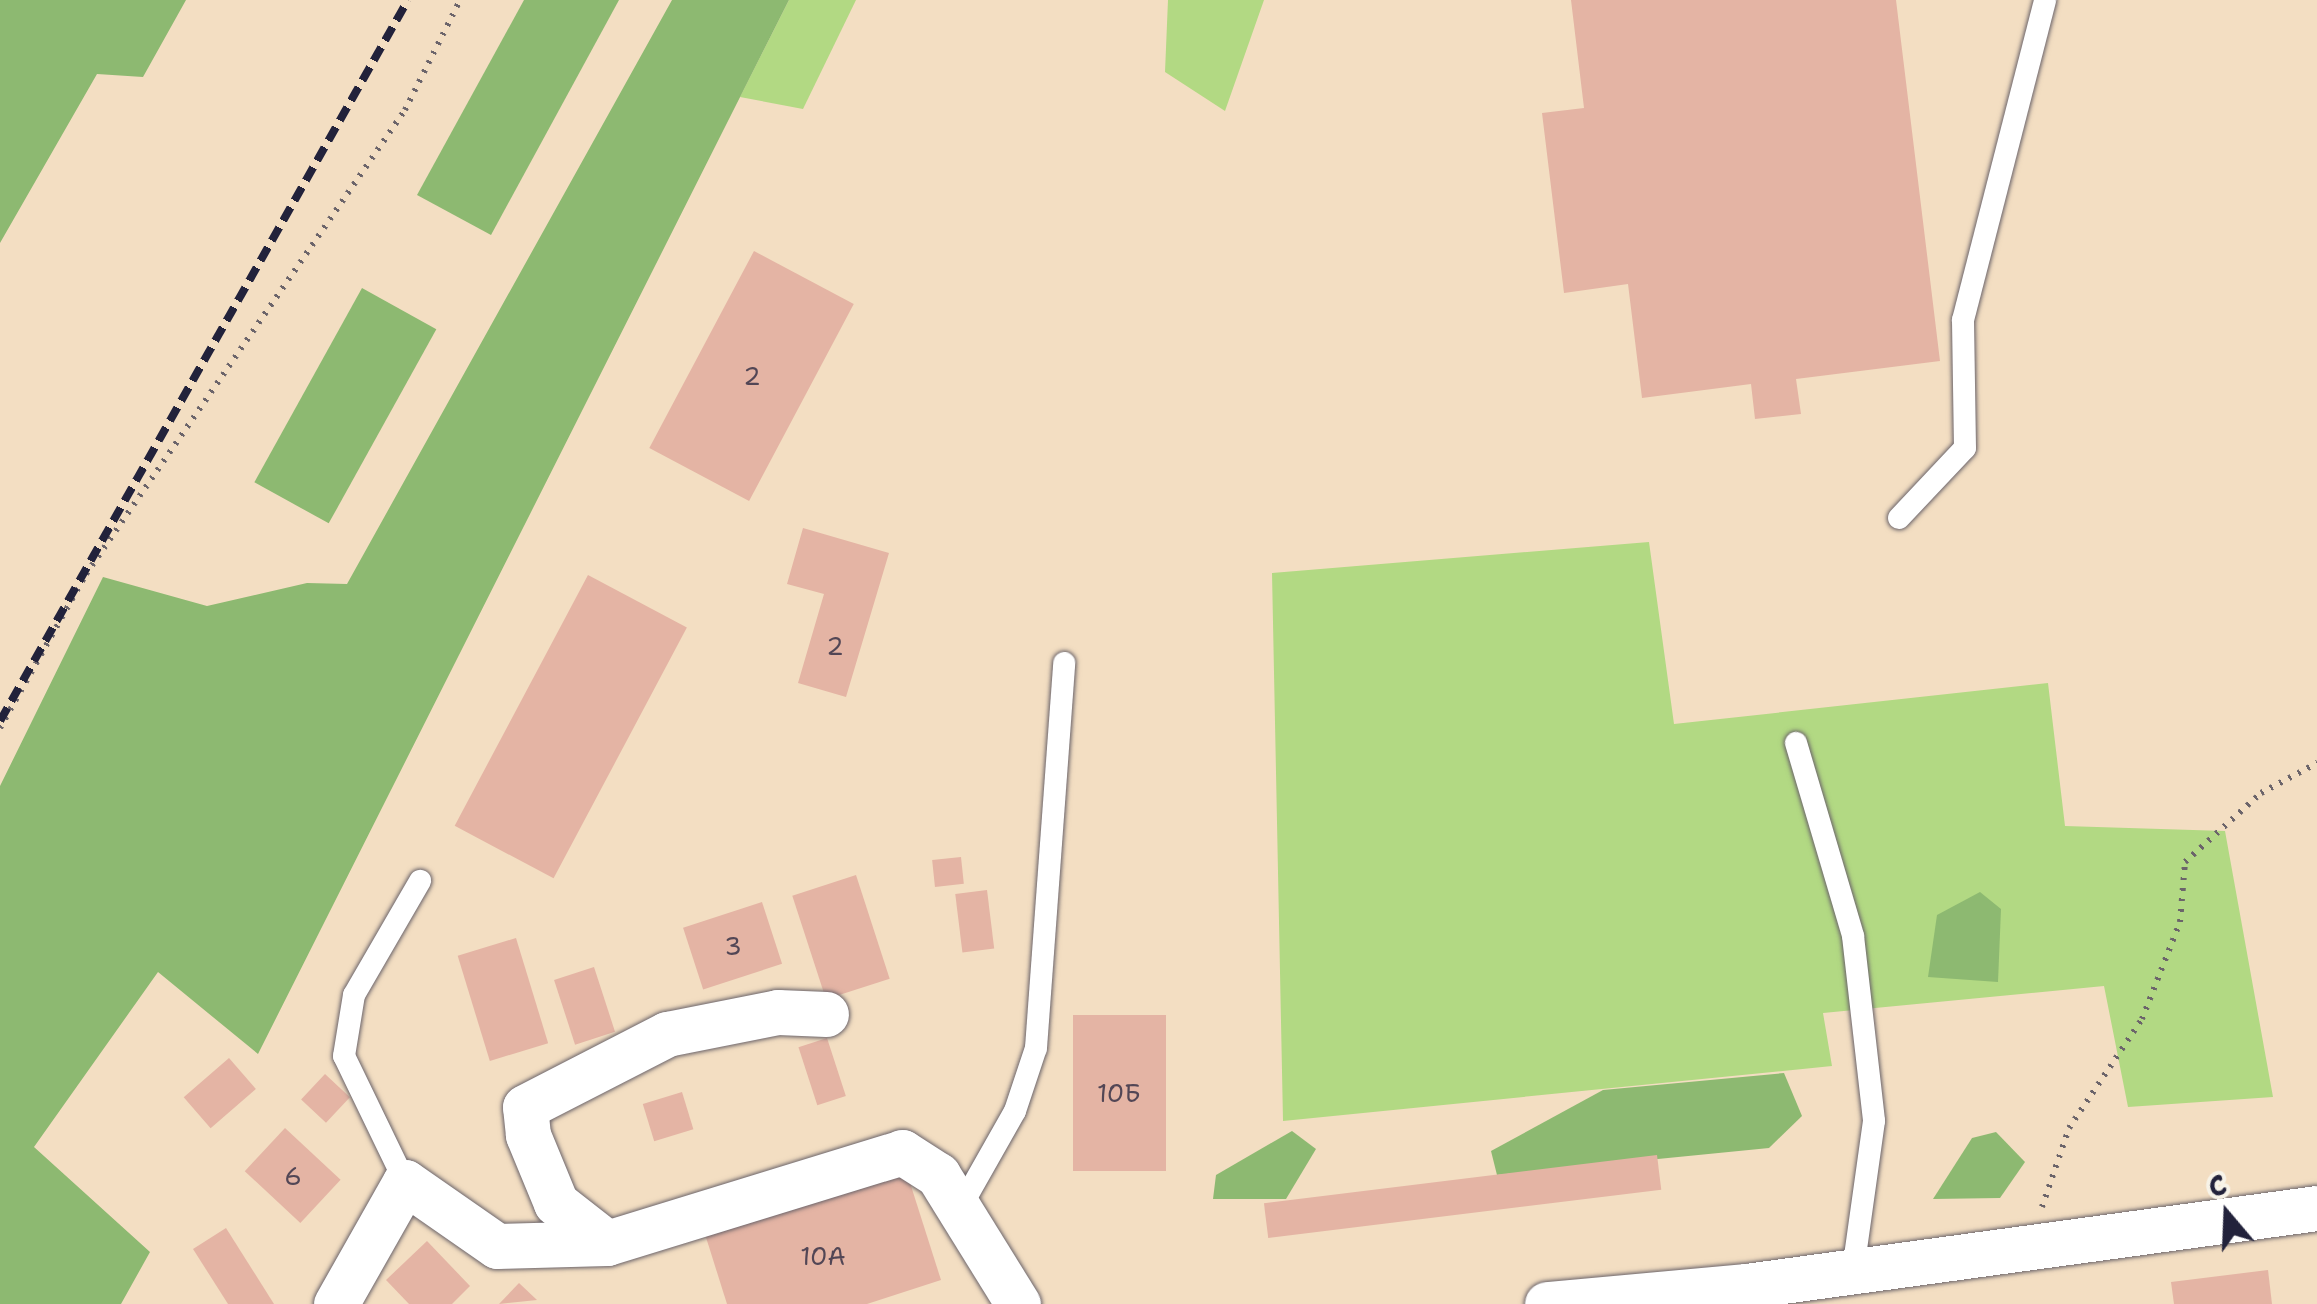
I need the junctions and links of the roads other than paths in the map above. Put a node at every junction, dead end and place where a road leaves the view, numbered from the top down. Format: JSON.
{"nodes":[{"id":1,"x":2045,"y":0,"type":"edge"},
{"id":2,"x":1899,"y":518,"type":"dead end"},
{"id":3,"x":1064,"y":663,"type":"dead end"},
{"id":4,"x":1796,"y":743,"type":"dead end"},
{"id":5,"x":420,"y":881,"type":"dead end"},
{"id":6,"x":826,"y":1014,"type":"dead end"},
{"id":7,"x":405,"y":1182,"type":"junction"},
{"id":8,"x":2317,"y":1208,"type":"edge"},
{"id":9,"x":959,"y":1210,"type":"junction"},
{"id":10,"x":607,"y":1243,"type":"junction"},
{"id":11,"x":1852,"y":1270,"type":"junction"},
{"id":12,"x":336,"y":1304,"type":"edge"},
{"id":13,"x":1018,"y":1304,"type":"edge"},
{"id":14,"x":1547,"y":1304,"type":"edge"}],
"edges":[{"from":1,"to":2,"type":"lane"},
{"from":3,"to":9,"type":"lane"},
{"from":4,"to":11,"type":"lane"},
{"from":5,"to":7,"type":"lane"},
{"from":6,"to":10,"type":"street"},
{"from":7,"to":10,"type":"street"},
{"from":7,"to":12,"type":"street"},
{"from":8,"to":11,"type":"street"},
{"from":9,"to":10,"type":"street"},
{"from":9,"to":13,"type":"street"},
{"from":11,"to":14,"type":"street"}]}
